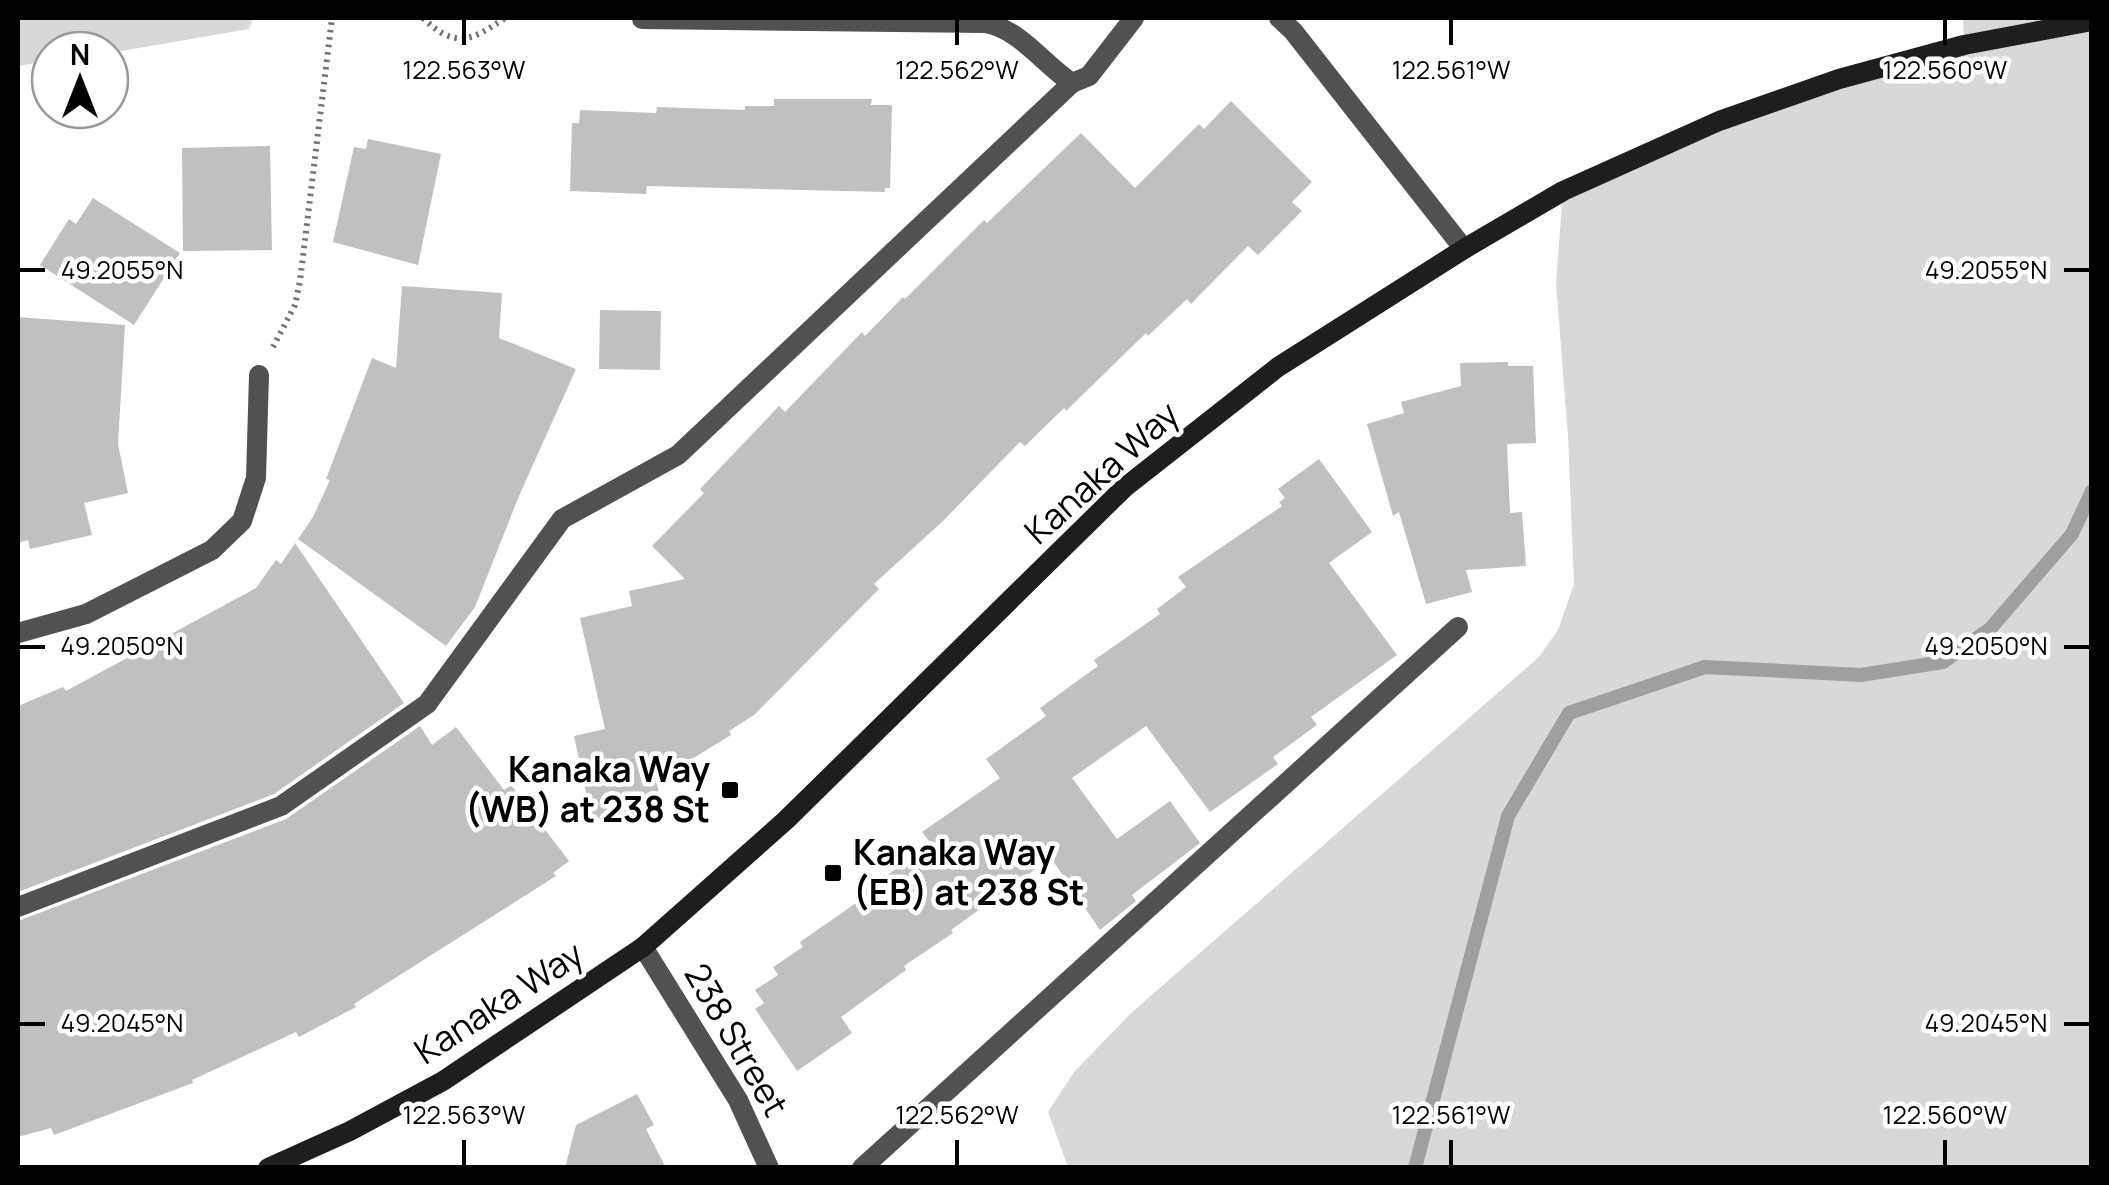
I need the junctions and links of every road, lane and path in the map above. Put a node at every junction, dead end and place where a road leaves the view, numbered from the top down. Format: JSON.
{"nodes":[{"id":1,"x":332,"y":18,"type":"edge"},
{"id":2,"x":423,"y":18,"type":"edge"},
{"id":3,"x":505,"y":18,"type":"edge"},
{"id":4,"x":1134,"y":18,"type":"edge"},
{"id":5,"x":1279,"y":18,"type":"edge"},
{"id":6,"x":642,"y":19,"type":"edge"},
{"id":7,"x":2092,"y":21,"type":"edge"},
{"id":8,"x":1072,"y":83,"type":"junction"},
{"id":9,"x":1464,"y":249,"type":"junction"},
{"id":10,"x":259,"y":375,"type":"joint"},
{"id":11,"x":1458,"y":627,"type":"dead end"},
{"id":12,"x":18,"y":633,"type":"edge"},
{"id":13,"x":18,"y":906,"type":"edge"},
{"id":14,"x":643,"y":947,"type":"junction"},
{"id":15,"x":268,"y":1168,"type":"edge"},
{"id":16,"x":769,"y":1168,"type":"edge"},
{"id":17,"x":862,"y":1168,"type":"edge"}],
"edges":[{"from":1,"to":10,"type":"path"},
{"from":2,"to":3,"type":"path"},
{"from":4,"to":8,"type":"street"},
{"from":5,"to":9,"type":"street"},
{"from":6,"to":8,"type":"street"},
{"from":7,"to":9,"type":"main road","name":"Kanaka Way"},
{"from":8,"to":13,"type":"street"},
{"from":9,"to":14,"type":"main road","name":"Kanaka Way"},
{"from":10,"to":12,"type":"street"},
{"from":11,"to":17,"type":"street"},
{"from":14,"to":15,"type":"main road","name":"Kanaka Way"},
{"from":14,"to":16,"type":"street","name":"238 Street"}]}
